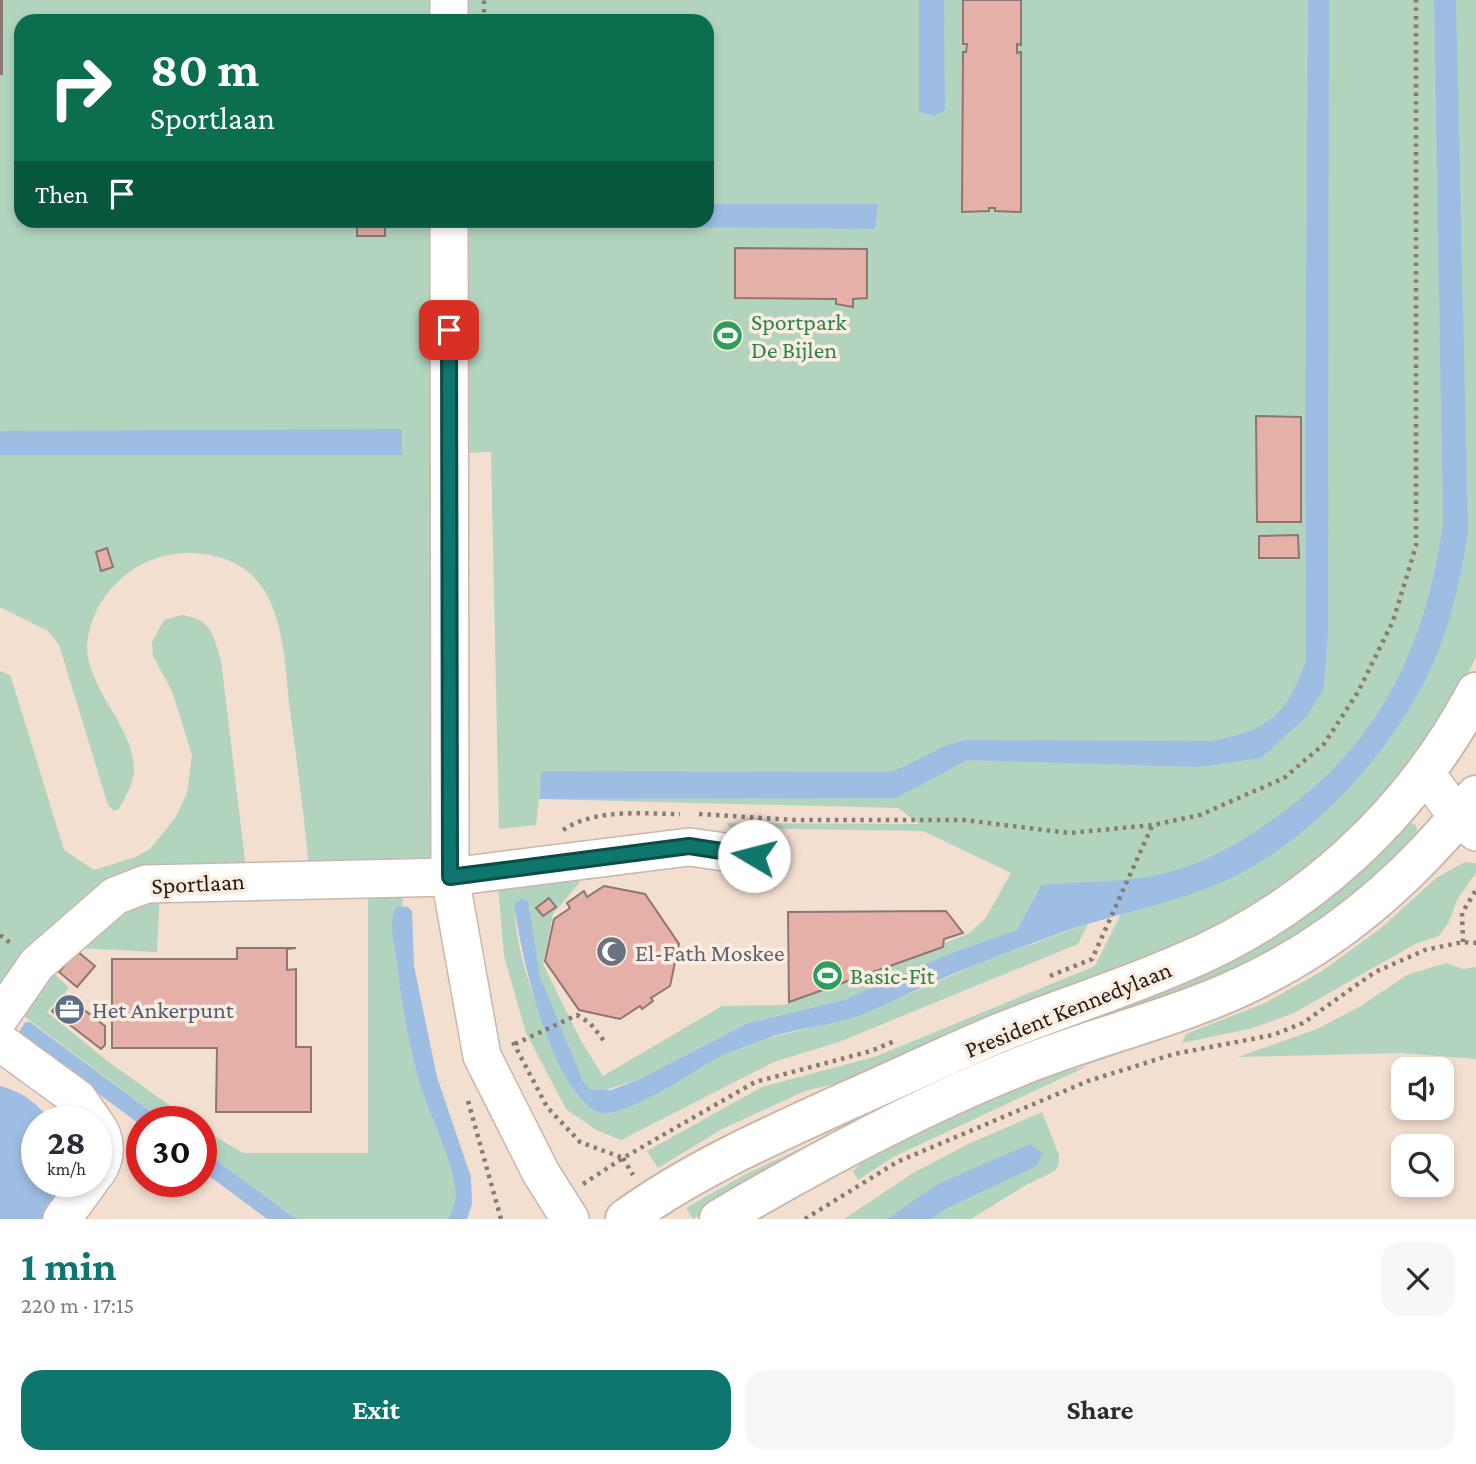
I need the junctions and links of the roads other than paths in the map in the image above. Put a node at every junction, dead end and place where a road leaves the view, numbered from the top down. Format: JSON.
{"nodes":[{"id":1,"x":449,"y":228,"type":"edge"},
{"id":2,"x":1476,"y":692,"type":"edge"},
{"id":3,"x":1426,"y":773,"type":"junction"},
{"id":4,"x":1472,"y":808,"type":"edge"},
{"id":5,"x":754,"y":856,"type":"dead end"},
{"id":6,"x":450,"y":877,"type":"junction"},
{"id":7,"x":0,"y":1017,"type":"edge"},
{"id":8,"x":0,"y":1042,"type":"edge"},
{"id":9,"x":83,"y":1106,"type":"edge"},
{"id":10,"x":78,"y":1197,"type":"edge"},
{"id":11,"x":62,"y":1219,"type":"edge"},
{"id":12,"x":570,"y":1219,"type":"edge"},
{"id":13,"x":625,"y":1219,"type":"edge"},
{"id":14,"x":719,"y":1219,"type":"edge"}],
"edges":[{"from":1,"to":6,"type":"street"},
{"from":2,"to":3,"type":"main road"},
{"from":3,"to":4,"type":"street","name":"President Kennedylaan"},
{"from":3,"to":13,"type":"main road","name":"President Kennedylaan"},
{"from":4,"to":14,"type":"main road","name":"President Kennedylaan"},
{"from":5,"to":6,"type":"street","name":"Sportlaan"},
{"from":6,"to":7,"type":"street","name":"Sportlaan"},
{"from":6,"to":12,"type":"street"},
{"from":8,"to":9,"type":"street"},
{"from":10,"to":11,"type":"street"}]}
